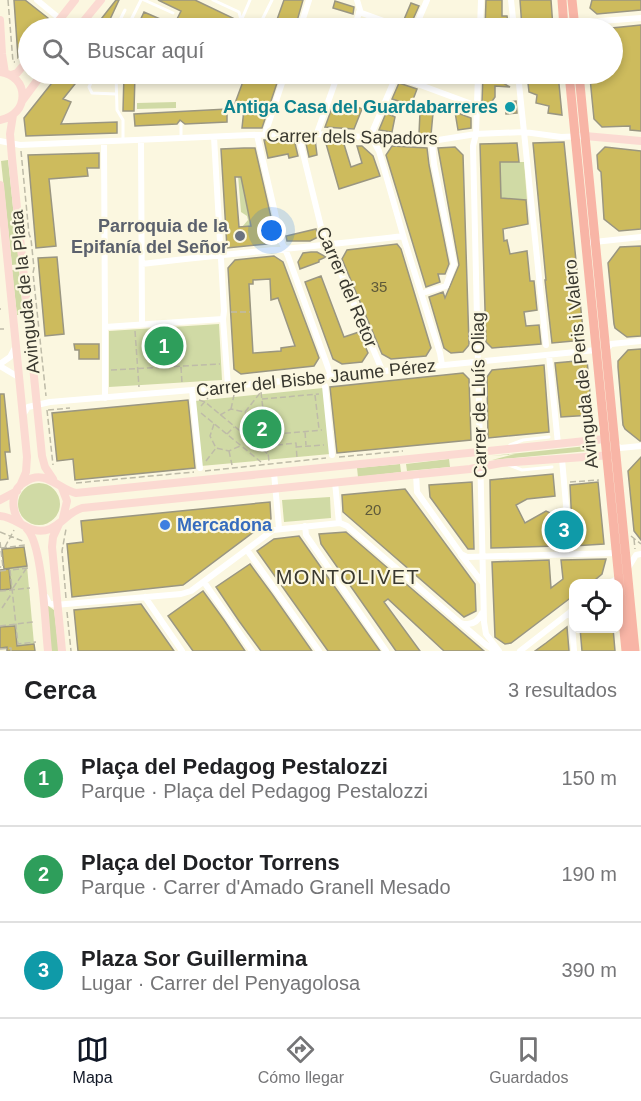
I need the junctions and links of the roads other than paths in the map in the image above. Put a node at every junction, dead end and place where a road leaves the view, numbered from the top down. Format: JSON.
{"nodes":[{"id":1,"x":37,"y":0,"type":"edge"},
{"id":2,"x":75,"y":0,"type":"edge"},
{"id":3,"x":101,"y":0,"type":"edge"},
{"id":4,"x":142,"y":0,"type":"edge"},
{"id":5,"x":213,"y":0,"type":"edge"},
{"id":6,"x":250,"y":0,"type":"edge"},
{"id":7,"x":272,"y":0,"type":"edge"},
{"id":8,"x":309,"y":0,"type":"edge"},
{"id":9,"x":357,"y":0,"type":"edge"},
{"id":10,"x":427,"y":0,"type":"edge"},
{"id":11,"x":481,"y":0,"type":"edge"},
{"id":12,"x":511,"y":0,"type":"edge"},
{"id":13,"x":561,"y":0,"type":"edge"},
{"id":14,"x":572,"y":0,"type":"edge"},
{"id":15,"x":125,"y":10,"type":"dead end"},
{"id":16,"x":173,"y":13,"type":"dead end"},
{"id":17,"x":359,"y":14,"type":"junction"},
{"id":18,"x":59,"y":18,"type":"edge"},
{"id":19,"x":61,"y":18,"type":"edge"},
{"id":20,"x":86,"y":18,"type":"edge"},
{"id":21,"x":121,"y":18,"type":"edge"},
{"id":22,"x":132,"y":18,"type":"edge"},
{"id":23,"x":241,"y":18,"type":"edge"},
{"id":24,"x":243,"y":18,"type":"edge"},
{"id":25,"x":263,"y":18,"type":"edge"},
{"id":26,"x":303,"y":18,"type":"edge"},
{"id":27,"x":358,"y":18,"type":"edge"},
{"id":28,"x":372,"y":18,"type":"edge"},
{"id":29,"x":419,"y":18,"type":"edge"},
{"id":30,"x":480,"y":18,"type":"edge"},
{"id":31,"x":513,"y":18,"type":"edge"},
{"id":32,"x":563,"y":18,"type":"edge"},
{"id":33,"x":574,"y":18,"type":"edge"},
{"id":34,"x":641,"y":18,"type":"edge"},
{"id":35,"x":0,"y":20,"type":"edge"},
{"id":36,"x":623,"y":20,"type":"edge"},
{"id":37,"x":0,"y":33,"type":"edge"},
{"id":38,"x":5,"y":74,"type":"edge"},
{"id":39,"x":18,"y":84,"type":"edge"},
{"id":40,"x":18,"y":84,"type":"edge"},
{"id":41,"x":35,"y":84,"type":"edge"},
{"id":42,"x":90,"y":84,"type":"edge"},
{"id":43,"x":116,"y":84,"type":"edge"},
{"id":44,"x":281,"y":84,"type":"edge"},
{"id":45,"x":334,"y":84,"type":"edge"},
{"id":46,"x":392,"y":84,"type":"edge"},
{"id":47,"x":420,"y":84,"type":"edge"},
{"id":48,"x":478,"y":84,"type":"edge"},
{"id":49,"x":519,"y":84,"type":"edge"},
{"id":50,"x":571,"y":84,"type":"edge"},
{"id":51,"x":579,"y":84,"type":"edge"},
{"id":52,"x":117,"y":94,"type":"junction"},
{"id":53,"x":22,"y":101,"type":"junction"},
{"id":54,"x":477,"y":106,"type":"junction"},
{"id":55,"x":13,"y":115,"type":"junction"},
{"id":56,"x":0,"y":120,"type":"edge"},
{"id":57,"x":181,"y":124,"type":"dead end"},
{"id":58,"x":524,"y":132,"type":"junction"},
{"id":59,"x":298,"y":133,"type":"junction"},
{"id":60,"x":317,"y":133,"type":"junction"},
{"id":61,"x":476,"y":134,"type":"junction"},
{"id":62,"x":261,"y":135,"type":"junction"},
{"id":63,"x":580,"y":136,"type":"junction"},
{"id":64,"x":214,"y":137,"type":"junction"},
{"id":65,"x":372,"y":138,"type":"junction"},
{"id":66,"x":181,"y":139,"type":"junction"},
{"id":67,"x":141,"y":140,"type":"junction"},
{"id":68,"x":0,"y":141,"type":"edge"},
{"id":69,"x":123,"y":141,"type":"junction"},
{"id":70,"x":432,"y":141,"type":"junction"},
{"id":71,"x":641,"y":141,"type":"edge"},
{"id":72,"x":104,"y":142,"type":"junction"},
{"id":73,"x":11,"y":144,"type":"junction"},
{"id":74,"x":0,"y":185,"type":"edge"},
{"id":75,"x":1,"y":208,"type":"edge"},
{"id":76,"x":403,"y":236,"type":"junction"},
{"id":77,"x":641,"y":237,"type":"edge"},
{"id":78,"x":590,"y":242,"type":"junction"},
{"id":79,"x":328,"y":246,"type":"junction"},
{"id":80,"x":285,"y":249,"type":"junction"},
{"id":81,"x":221,"y":255,"type":"junction"},
{"id":82,"x":142,"y":264,"type":"junction"},
{"id":83,"x":426,"y":292,"type":"dead end"},
{"id":84,"x":223,"y":320,"type":"junction"},
{"id":85,"x":28,"y":321,"type":"junction"},
{"id":86,"x":14,"y":322,"type":"junction"},
{"id":87,"x":139,"y":324,"type":"junction"},
{"id":88,"x":105,"y":327,"type":"junction"},
{"id":89,"x":641,"y":341,"type":"edge"},
{"id":90,"x":16,"y":345,"type":"junction"},
{"id":91,"x":546,"y":345,"type":"dead end"},
{"id":92,"x":601,"y":351,"type":"junction"},
{"id":93,"x":549,"y":355,"type":"junction"},
{"id":94,"x":479,"y":361,"type":"junction"},
{"id":95,"x":0,"y":365,"type":"edge"},
{"id":96,"x":442,"y":365,"type":"junction"},
{"id":97,"x":382,"y":370,"type":"junction"},
{"id":98,"x":331,"y":376,"type":"junction"},
{"id":99,"x":20,"y":378,"type":"junction"},
{"id":100,"x":228,"y":386,"type":"junction"},
{"id":101,"x":326,"y":389,"type":"road end"},
{"id":102,"x":192,"y":390,"type":"junction"},
{"id":103,"x":105,"y":398,"type":"junction"},
{"id":104,"x":37,"y":405,"type":"junction"},
{"id":105,"x":23,"y":415,"type":"junction"},
{"id":106,"x":549,"y":437,"type":"dead end"},
{"id":107,"x":605,"y":439,"type":"junction"},
{"id":108,"x":558,"y":444,"type":"junction"},
{"id":109,"x":615,"y":444,"type":"junction"},
{"id":110,"x":641,"y":446,"type":"edge"},
{"id":111,"x":500,"y":450,"type":"junction"},
{"id":112,"x":480,"y":452,"type":"junction"},
{"id":113,"x":332,"y":455,"type":"dead end"},
{"id":114,"x":611,"y":455,"type":"junction"},
{"id":115,"x":562,"y":459,"type":"junction"},
{"id":116,"x":501,"y":463,"type":"junction"},
{"id":117,"x":480,"y":466,"type":"junction"},
{"id":118,"x":552,"y":467,"type":"dead end"},
{"id":119,"x":200,"y":468,"type":"road end"},
{"id":120,"x":274,"y":473,"type":"junction"},
{"id":121,"x":417,"y":474,"type":"junction"},
{"id":122,"x":335,"y":482,"type":"junction"},
{"id":123,"x":58,"y":484,"type":"junction"},
{"id":124,"x":18,"y":488,"type":"junction"},
{"id":125,"x":274,"y":489,"type":"junction"},
{"id":126,"x":0,"y":500,"type":"edge"},
{"id":127,"x":0,"y":516,"type":"edge"},
{"id":128,"x":64,"y":522,"type":"junction"},
{"id":129,"x":336,"y":523,"type":"junction"},
{"id":130,"x":23,"y":525,"type":"junction"},
{"id":131,"x":305,"y":526,"type":"junction"},
{"id":132,"x":279,"y":528,"type":"junction"},
{"id":133,"x":569,"y":539,"type":"dead end"},
{"id":134,"x":247,"y":550,"type":"junction"},
{"id":135,"x":616,"y":553,"type":"junction"},
{"id":136,"x":461,"y":554,"type":"junction"},
{"id":137,"x":641,"y":554,"type":"edge"},
{"id":138,"x":482,"y":557,"type":"junction"},
{"id":139,"x":39,"y":567,"type":"junction"},
{"id":140,"x":627,"y":571,"type":"junction"},
{"id":141,"x":619,"y":579,"type":"joint"},
{"id":142,"x":204,"y":582,"type":"junction"},
{"id":143,"x":483,"y":583,"type":"junction"},
{"id":144,"x":145,"y":597,"type":"junction"},
{"id":145,"x":62,"y":604,"type":"junction"},
{"id":146,"x":483,"y":608,"type":"junction"},
{"id":147,"x":569,"y":612,"type":"edge"},
{"id":148,"x":623,"y":620,"type":"edge"},
{"id":149,"x":458,"y":621,"type":"junction"},
{"id":150,"x":553,"y":624,"type":"junction"},
{"id":151,"x":573,"y":633,"type":"edge"},
{"id":152,"x":48,"y":651,"type":"edge"},
{"id":153,"x":62,"y":651,"type":"edge"},
{"id":154,"x":182,"y":651,"type":"edge"},
{"id":155,"x":252,"y":651,"type":"edge"},
{"id":156,"x":319,"y":651,"type":"edge"},
{"id":157,"x":386,"y":651,"type":"edge"},
{"id":158,"x":497,"y":651,"type":"edge"},
{"id":159,"x":513,"y":651,"type":"edge"},
{"id":160,"x":520,"y":651,"type":"edge"},
{"id":161,"x":574,"y":651,"type":"edge"},
{"id":162,"x":626,"y":651,"type":"edge"},
{"id":163,"x":634,"y":651,"type":"edge"}],
"edges":[{"from":1,"to":18,"type":"street"},
{"from":2,"to":19,"type":"main road"},
{"from":3,"to":20,"type":"main road"},
{"from":4,"to":16,"type":"lane"},
{"from":4,"to":22,"type":"lane"},
{"from":5,"to":23,"type":"lane"},
{"from":6,"to":24,"type":"lane"},
{"from":7,"to":25,"type":"lane"},
{"from":8,"to":26,"type":"street"},
{"from":9,"to":17,"type":"street"},
{"from":10,"to":29,"type":"street"},
{"from":11,"to":30,"type":"street"},
{"from":12,"to":31,"type":"street"},
{"from":13,"to":32,"type":"main road"},
{"from":14,"to":33,"type":"main road"},
{"from":15,"to":21,"type":"lane"},
{"from":17,"to":27,"type":"street"},
{"from":17,"to":28,"type":"street"},
{"from":34,"to":36,"type":"street"},
{"from":35,"to":37,"type":"main road"},
{"from":37,"to":38,"type":"main road"},
{"from":38,"to":40,"type":"main road"},
{"from":39,"to":53,"type":"main road"},
{"from":41,"to":53,"type":"main road"},
{"from":42,"to":52,"type":"lane"},
{"from":43,"to":52,"type":"lane"},
{"from":44,"to":62,"type":"street"},
{"from":45,"to":60,"type":"street"},
{"from":46,"to":65,"type":"street"},
{"from":47,"to":54,"type":"street"},
{"from":48,"to":54,"type":"street","name":"Carrer de Lluís Oliag"},
{"from":49,"to":58,"type":"street"},
{"from":50,"to":63,"type":"main road","name":"Avinguda de Peris i Valero"},
{"from":51,"to":63,"type":"main road","name":"Avinguda de Peris i Valero"},
{"from":52,"to":69,"type":"lane"},
{"from":53,"to":55,"type":"main road"},
{"from":54,"to":61,"type":"street","name":"Carrer de Lluís Oliag"},
{"from":55,"to":56,"type":"main road"},
{"from":55,"to":73,"type":"main road","name":"Avinguda de la Plata"},
{"from":57,"to":66,"type":"lane"},
{"from":58,"to":61,"type":"street","name":"Carrer dels Sapadors"},
{"from":58,"to":63,"type":"street","name":"Carrer dels Sapadors"},
{"from":58,"to":91,"type":"street"},
{"from":59,"to":60,"type":"street","name":"Carrer dels Sapadors"},
{"from":59,"to":62,"type":"street","name":"Carrer dels Sapadors"},
{"from":59,"to":79,"type":"street","name":"Carrer del Retor"},
{"from":60,"to":65,"type":"street","name":"Carrer dels Sapadors"},
{"from":61,"to":70,"type":"street","name":"Carrer dels Sapadors"},
{"from":61,"to":94,"type":"street","name":"Carrer de Lluís Oliag"},
{"from":62,"to":64,"type":"street","name":"Carrer dels Sapadors"},
{"from":62,"to":80,"type":"street"},
{"from":63,"to":71,"type":"main road"},
{"from":63,"to":78,"type":"main road","name":"Avinguda de Peris i Valero"},
{"from":64,"to":66,"type":"street","name":"Carrer dels Sapadors"},
{"from":64,"to":81,"type":"street"},
{"from":65,"to":70,"type":"street","name":"Carrer dels Sapadors"},
{"from":65,"to":76,"type":"street"},
{"from":66,"to":67,"type":"street","name":"Carrer dels Sapadors"},
{"from":67,"to":69,"type":"street","name":"Carrer dels Sapadors"},
{"from":67,"to":82,"type":"street"},
{"from":68,"to":73,"type":"street"},
{"from":69,"to":72,"type":"street","name":"Carrer dels Sapadors"},
{"from":70,"to":83,"type":"street"},
{"from":72,"to":73,"type":"street","name":"Carrer dels Sapadors"},
{"from":72,"to":88,"type":"street"},
{"from":73,"to":85,"type":"main road","name":"Avinguda de la Plata"},
{"from":74,"to":75,"type":"main road","name":"Avinguda de la Plata"},
{"from":75,"to":86,"type":"main road","name":"Avinguda de la Plata"},
{"from":76,"to":79,"type":"street"},
{"from":76,"to":96,"type":"street"},
{"from":77,"to":78,"type":"street"},
{"from":78,"to":92,"type":"main road","name":"Avinguda de Peris i Valero"},
{"from":79,"to":80,"type":"street"},
{"from":79,"to":97,"type":"street","name":"Carrer del Retor"},
{"from":80,"to":81,"type":"street"},
{"from":80,"to":98,"type":"street"},
{"from":81,"to":82,"type":"street"},
{"from":81,"to":84,"type":"street"},
{"from":82,"to":87,"type":"street"},
{"from":84,"to":87,"type":"street"},
{"from":84,"to":100,"type":"street"},
{"from":85,"to":86,"type":"main road"},
{"from":85,"to":104,"type":"main road","name":"Avinguda de la Plata"},
{"from":86,"to":90,"type":"main road","name":"Avinguda de la Plata"},
{"from":87,"to":88,"type":"street"},
{"from":88,"to":103,"type":"street"},
{"from":89,"to":92,"type":"street","name":"Carrer del Bisbe Jaume Pérez"},
{"from":90,"to":95,"type":"street"},
{"from":90,"to":99,"type":"main road","name":"Avinguda de la Plata"},
{"from":92,"to":93,"type":"street","name":"Carrer del Bisbe Jaume Pérez"},
{"from":92,"to":107,"type":"main road","name":"Avinguda de Peris i Valero"},
{"from":92,"to":109,"type":"main road","name":"Avinguda de Peris i Valero"},
{"from":93,"to":94,"type":"street","name":"Carrer del Bisbe Jaume Pérez"},
{"from":93,"to":108,"type":"street"},
{"from":94,"to":96,"type":"street","name":"Carrer del Bisbe Jaume Pérez"},
{"from":94,"to":112,"type":"street","name":"Carrer de Lluís Oliag"},
{"from":95,"to":99,"type":"street"},
{"from":96,"to":97,"type":"street","name":"Carrer del Bisbe Jaume Pérez"},
{"from":97,"to":98,"type":"street","name":"Carrer del Bisbe Jaume Pérez"},
{"from":98,"to":100,"type":"street","name":"Carrer del Bisbe Jaume Pérez"},
{"from":99,"to":105,"type":"main road","name":"Avinguda de la Plata"},
{"from":100,"to":102,"type":"street","name":"Carrer del Bisbe Jaume Pérez"},
{"from":101,"to":113,"type":"street"},
{"from":102,"to":103,"type":"street","name":"Carrer del Bisbe Jaume Pérez"},
{"from":102,"to":119,"type":"street"},
{"from":103,"to":104,"type":"street","name":"Carrer del Bisbe Jaume Pérez"},
{"from":104,"to":105,"type":"street"},
{"from":104,"to":123,"type":"main road","name":"Avinguda de la Plata"},
{"from":105,"to":124,"type":"main road","name":"Avinguda de la Plata"},
{"from":106,"to":111,"type":"lane"},
{"from":107,"to":108,"type":"main road"},
{"from":107,"to":109,"type":"street"},
{"from":107,"to":114,"type":"main road","name":"Avinguda de Peris i Valero"},
{"from":108,"to":111,"type":"main road"},
{"from":109,"to":110,"type":"street"},
{"from":109,"to":114,"type":"main road","name":"Avinguda de Peris i Valero"},
{"from":111,"to":112,"type":"main road"},
{"from":112,"to":117,"type":"street","name":"Carrer de Lluís Oliag"},
{"from":112,"to":120,"type":"main road"},
{"from":114,"to":115,"type":"main road"},
{"from":114,"to":135,"type":"main road","name":"Avinguda de Peris i Valero"},
{"from":114,"to":140,"type":"main road","name":"Avinguda de Peris i Valero"},
{"from":115,"to":116,"type":"main road"},
{"from":115,"to":133,"type":"street"},
{"from":116,"to":117,"type":"main road"},
{"from":116,"to":118,"type":"lane"},
{"from":117,"to":121,"type":"main road"},
{"from":117,"to":138,"type":"street","name":"Carrer de Lluís Oliag"},
{"from":120,"to":123,"type":"main road"},
{"from":120,"to":125,"type":"street"},
{"from":121,"to":122,"type":"main road"},
{"from":121,"to":136,"type":"street"},
{"from":122,"to":125,"type":"main road"},
{"from":122,"to":129,"type":"street"},
{"from":123,"to":124,"type":"main road"},
{"from":123,"to":128,"type":"main road"},
{"from":124,"to":126,"type":"main road"},
{"from":124,"to":130,"type":"main road"},
{"from":125,"to":128,"type":"main road"},
{"from":125,"to":132,"type":"street"},
{"from":127,"to":130,"type":"main road"},
{"from":128,"to":130,"type":"main road"},
{"from":128,"to":145,"type":"main road"},
{"from":129,"to":131,"type":"street"},
{"from":129,"to":149,"type":"street"},
{"from":130,"to":139,"type":"main road"},
{"from":131,"to":132,"type":"street"},
{"from":131,"to":157,"type":"street"},
{"from":132,"to":134,"type":"street"},
{"from":134,"to":142,"type":"street"},
{"from":134,"to":156,"type":"street"},
{"from":135,"to":138,"type":"street"},
{"from":135,"to":141,"type":"main road","name":"Avinguda de Peris i Valero"},
{"from":136,"to":138,"type":"street"},
{"from":136,"to":143,"type":"street"},
{"from":137,"to":140,"type":"street"},
{"from":138,"to":143,"type":"street","name":"Carrer de Lluís Oliag"},
{"from":139,"to":145,"type":"street"},
{"from":139,"to":152,"type":"main road"},
{"from":140,"to":141,"type":"street"},
{"from":140,"to":163,"type":"main road","name":"Avinguda de Peris i Valero"},
{"from":142,"to":144,"type":"street"},
{"from":142,"to":155,"type":"street"},
{"from":143,"to":146,"type":"street","name":"Carrer de Lluís Oliag"},
{"from":144,"to":145,"type":"street"},
{"from":144,"to":154,"type":"street"},
{"from":145,"to":153,"type":"main road"},
{"from":146,"to":149,"type":"street"},
{"from":146,"to":158,"type":"street","name":"Carrer de Lluís Oliag"},
{"from":147,"to":150,"type":"street"},
{"from":148,"to":162,"type":"main road","name":"Avinguda de Peris i Valero"},
{"from":149,"to":158,"type":"street"},
{"from":150,"to":159,"type":"street"},
{"from":150,"to":160,"type":"street"},
{"from":151,"to":161,"type":"street"}]}
